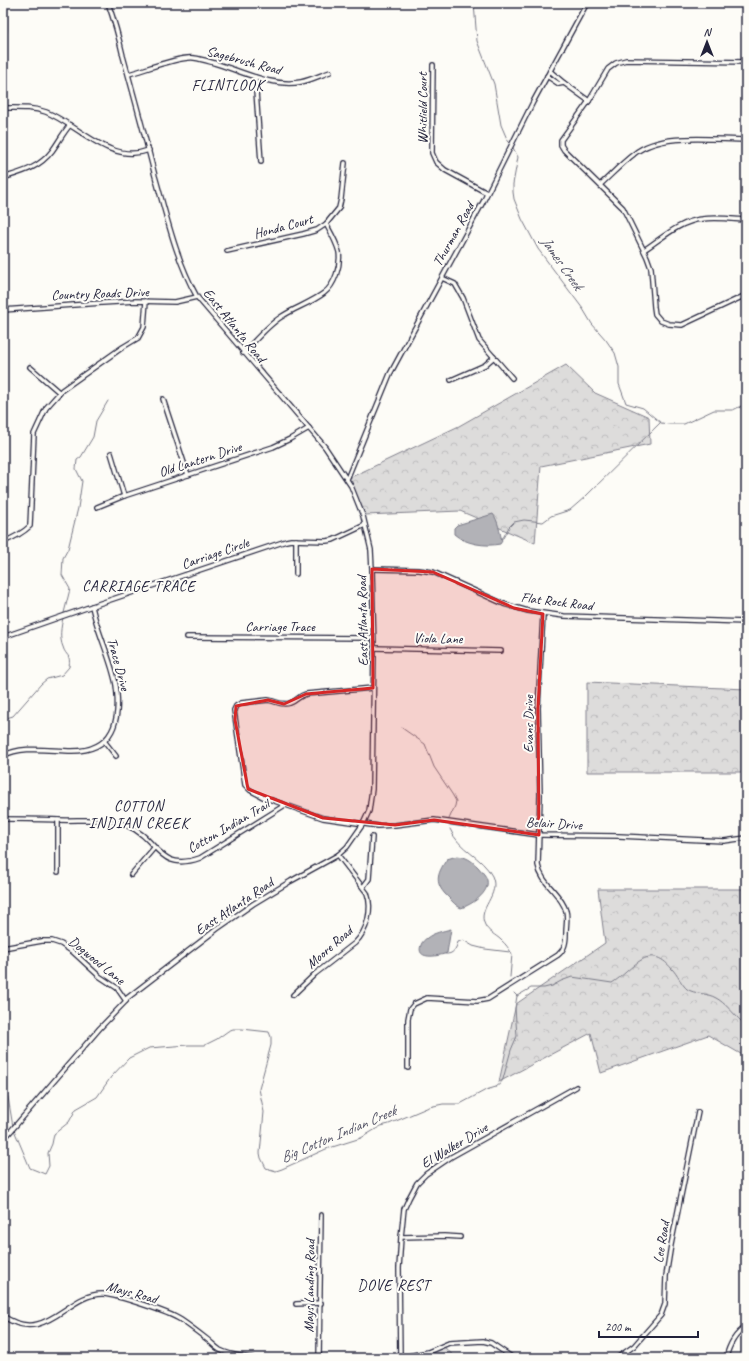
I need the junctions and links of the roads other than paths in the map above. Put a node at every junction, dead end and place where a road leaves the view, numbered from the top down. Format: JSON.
{"nodes":[{"id":1,"x":108,"y":3,"type":"edge"},
{"id":2,"x":587,"y":3,"type":"edge"},
{"id":3,"x":746,"y":62,"type":"edge"},
{"id":4,"x":433,"y":65,"type":"dead end"},
{"id":5,"x":550,"y":71,"type":"junction"},
{"id":6,"x":330,"y":72,"type":"dead end"},
{"id":7,"x":129,"y":74,"type":"junction"},
{"id":8,"x":547,"y":76,"type":"junction"},
{"id":9,"x":255,"y":77,"type":"junction"},
{"id":10,"x":564,"y":83,"type":"junction"},
{"id":11,"x":589,"y":101,"type":"junction"},
{"id":12,"x":3,"y":108,"type":"edge"},
{"id":13,"x":70,"y":125,"type":"junction"},
{"id":14,"x":746,"y":140,"type":"edge"},
{"id":15,"x":149,"y":150,"type":"junction"},
{"id":16,"x":261,"y":162,"type":"dead end"},
{"id":17,"x":345,"y":163,"type":"dead end"},
{"id":18,"x":3,"y":178,"type":"edge"},
{"id":19,"x":600,"y":185,"type":"junction"},
{"id":20,"x":487,"y":193,"type":"junction"},
{"id":21,"x":746,"y":220,"type":"edge"},
{"id":22,"x":326,"y":224,"type":"junction"},
{"id":23,"x":644,"y":250,"type":"junction"},
{"id":24,"x":227,"y":251,"type":"dead end"},
{"id":25,"x":442,"y":278,"type":"junction"},
{"id":26,"x":746,"y":295,"type":"edge"},
{"id":27,"x":197,"y":297,"type":"junction"},
{"id":28,"x":146,"y":301,"type":"junction"},
{"id":29,"x":3,"y":310,"type":"edge"},
{"id":30,"x":243,"y":353,"type":"junction"},
{"id":31,"x":494,"y":357,"type":"junction"},
{"id":32,"x":30,"y":367,"type":"dead end"},
{"id":33,"x":512,"y":378,"type":"dead end"},
{"id":34,"x":451,"y":380,"type":"dead end"},
{"id":35,"x":60,"y":393,"type":"junction"},
{"id":36,"x":163,"y":399,"type":"dead end"},
{"id":37,"x":309,"y":428,"type":"junction"},
{"id":38,"x":111,"y":453,"type":"dead end"},
{"id":39,"x":188,"y":475,"type":"junction"},
{"id":40,"x":347,"y":479,"type":"junction"},
{"id":41,"x":124,"y":496,"type":"junction"},
{"id":42,"x":97,"y":507,"type":"dead end"},
{"id":43,"x":365,"y":525,"type":"junction"},
{"id":44,"x":296,"y":540,"type":"junction"},
{"id":45,"x":3,"y":542,"type":"edge"},
{"id":46,"x":372,"y":569,"type":"junction"},
{"id":47,"x":296,"y":574,"type":"dead end"},
{"id":48,"x":92,"y":606,"type":"junction"},
{"id":49,"x":543,"y":614,"type":"junction"},
{"id":50,"x":746,"y":622,"type":"edge"},
{"id":51,"x":3,"y":637,"type":"edge"},
{"id":52,"x":186,"y":637,"type":"dead end"},
{"id":53,"x":373,"y":638,"type":"junction"},
{"id":54,"x":374,"y":648,"type":"junction"},
{"id":55,"x":501,"y":651,"type":"dead end"},
{"id":56,"x":373,"y":688,"type":"junction"},
{"id":57,"x":105,"y":742,"type":"junction"},
{"id":58,"x":3,"y":756,"type":"edge"},
{"id":59,"x":116,"y":756,"type":"dead end"},
{"id":60,"x":285,"y":805,"type":"junction"},
{"id":61,"x":3,"y":819,"type":"edge"},
{"id":62,"x":58,"y":820,"type":"junction"},
{"id":63,"x":363,"y":824,"type":"junction"},
{"id":64,"x":539,"y":835,"type":"junction"},
{"id":65,"x":372,"y":837,"type":"dead end"},
{"id":66,"x":746,"y":838,"type":"edge"},
{"id":67,"x":154,"y":848,"type":"junction"},
{"id":68,"x":338,"y":855,"type":"junction"},
{"id":69,"x":58,"y":872,"type":"dead end"},
{"id":70,"x":131,"y":875,"type":"dead end"},
{"id":71,"x":363,"y":887,"type":"junction"},
{"id":72,"x":3,"y":948,"type":"edge"},
{"id":73,"x":294,"y":995,"type":"dead end"},
{"id":74,"x":126,"y":1001,"type":"junction"},
{"id":75,"x":408,"y":1068,"type":"dead end"},
{"id":76,"x":576,"y":1087,"type":"dead end"},
{"id":77,"x":698,"y":1112,"type":"dead end"},
{"id":78,"x":3,"y":1140,"type":"edge"},
{"id":79,"x":321,"y":1215,"type":"dead end"},
{"id":80,"x":401,"y":1237,"type":"junction"},
{"id":81,"x":460,"y":1237,"type":"dead end"},
{"id":82,"x":296,"y":1304,"type":"dead end"},
{"id":83,"x":321,"y":1304,"type":"junction"},
{"id":84,"x":3,"y":1316,"type":"edge"},
{"id":85,"x":746,"y":1327,"type":"edge"},
{"id":86,"x":252,"y":1358,"type":"edge"},
{"id":87,"x":320,"y":1358,"type":"edge"},
{"id":88,"x":400,"y":1358,"type":"edge"},
{"id":89,"x":514,"y":1358,"type":"edge"},
{"id":90,"x":617,"y":1358,"type":"edge"},
{"id":91,"x":726,"y":1358,"type":"edge"}],
"edges":[{"from":1,"to":7,"type":"street","name":"East Atlanta Road"},
{"from":2,"to":5,"type":"street","name":"Thurman Road"},
{"from":3,"to":11,"type":"street"},
{"from":4,"to":20,"type":"street","name":"Whitlield Court"},
{"from":5,"to":8,"type":"street","name":"Thurman Road"},
{"from":5,"to":10,"type":"street"},
{"from":6,"to":9,"type":"street","name":"Sagebrush Road"},
{"from":7,"to":9,"type":"street","name":"Sagebrush Road"},
{"from":7,"to":15,"type":"street","name":"East Atlanta Road"},
{"from":8,"to":10,"type":"street"},
{"from":8,"to":20,"type":"street","name":"Thurman Road"},
{"from":9,"to":16,"type":"street"},
{"from":10,"to":11,"type":"street"},
{"from":11,"to":19,"type":"street"},
{"from":12,"to":13,"type":"street"},
{"from":13,"to":15,"type":"street"},
{"from":13,"to":18,"type":"street"},
{"from":14,"to":19,"type":"street"},
{"from":15,"to":27,"type":"street","name":"East Atlanta Road"},
{"from":17,"to":22,"type":"street","name":"Honda Court"},
{"from":19,"to":23,"type":"street"},
{"from":20,"to":25,"type":"street","name":"Thurman Road"},
{"from":21,"to":23,"type":"street"},
{"from":22,"to":24,"type":"street","name":"Honda Court"},
{"from":22,"to":30,"type":"street"},
{"from":23,"to":26,"type":"street"},
{"from":25,"to":31,"type":"street"},
{"from":25,"to":40,"type":"street","name":"Thurman Road"},
{"from":27,"to":28,"type":"street","name":"Country Roads Drive"},
{"from":27,"to":30,"type":"street","name":"East Atlanta Road"},
{"from":28,"to":29,"type":"street","name":"Country Roads Drive"},
{"from":28,"to":35,"type":"street"},
{"from":30,"to":37,"type":"street","name":"East Atlanta Road"},
{"from":31,"to":33,"type":"street"},
{"from":31,"to":34,"type":"street"},
{"from":32,"to":35,"type":"street"},
{"from":35,"to":45,"type":"street"},
{"from":36,"to":39,"type":"street"},
{"from":37,"to":39,"type":"street","name":"Old Lantern Drive"},
{"from":37,"to":40,"type":"street","name":"East Atlanta Road"},
{"from":38,"to":41,"type":"street"},
{"from":39,"to":41,"type":"street","name":"Old Lantern Drive"},
{"from":40,"to":43,"type":"street","name":"East Atlanta Road"},
{"from":41,"to":42,"type":"street","name":"Old Lantern Drive"},
{"from":43,"to":44,"type":"street","name":"Carriage Circle"},
{"from":43,"to":46,"type":"street","name":"East Atlanta Road"},
{"from":44,"to":47,"type":"street"},
{"from":44,"to":48,"type":"street","name":"Carriage Circle"},
{"from":46,"to":49,"type":"street","name":"Flat Rock Road"},
{"from":46,"to":53,"type":"street","name":"East Atlanta Road"},
{"from":48,"to":51,"type":"street","name":"Carriage Circle"},
{"from":48,"to":57,"type":"street","name":"Trace Drive"},
{"from":49,"to":50,"type":"street","name":"Flat Rock Road"},
{"from":49,"to":64,"type":"street","name":"Evans Drive"},
{"from":52,"to":53,"type":"street","name":"Carriage Trace"},
{"from":53,"to":54,"type":"street","name":"East Atlanta Road"},
{"from":54,"to":55,"type":"street","name":"Viola Lane"},
{"from":54,"to":56,"type":"street","name":"East Atlanta Road"},
{"from":56,"to":60,"type":"street","name":"Belair Drive"},
{"from":56,"to":63,"type":"street","name":"East Atlanta Road"},
{"from":57,"to":58,"type":"street"},
{"from":57,"to":59,"type":"street"},
{"from":60,"to":63,"type":"street","name":"Belair Drive"},
{"from":60,"to":67,"type":"street","name":"Cotton Indian Trail"},
{"from":61,"to":62,"type":"street","name":"Cotton Indian Trail"},
{"from":62,"to":67,"type":"street","name":"Cotton Indian Trail"},
{"from":62,"to":69,"type":"street"},
{"from":63,"to":64,"type":"street","name":"Belair Drive"},
{"from":63,"to":68,"type":"street","name":"East Atlanta Road"},
{"from":64,"to":66,"type":"street","name":"Belair Drive"},
{"from":64,"to":75,"type":"street","name":"Evans Drive"},
{"from":65,"to":71,"type":"street"},
{"from":67,"to":70,"type":"street"},
{"from":68,"to":71,"type":"street","name":"Moore Road"},
{"from":68,"to":74,"type":"street","name":"East Atlanta Road"},
{"from":71,"to":73,"type":"street","name":"Moore Road"},
{"from":72,"to":74,"type":"street","name":"Dogwood Lane"},
{"from":74,"to":78,"type":"street","name":"East Atlanta Road"},
{"from":76,"to":80,"type":"street","name":"El Walker Drive"},
{"from":77,"to":90,"type":"street","name":"Lee Road"},
{"from":79,"to":83,"type":"street","name":"Mays Landing Road"},
{"from":80,"to":81,"type":"street"},
{"from":80,"to":88,"type":"street","name":"El Walker Drive"},
{"from":82,"to":83,"type":"street"},
{"from":83,"to":87,"type":"street","name":"Mays Landing Road"},
{"from":84,"to":86,"type":"street","name":"Mays Road"},
{"from":85,"to":91,"type":"street"},
{"from":88,"to":89,"type":"street"}]}
